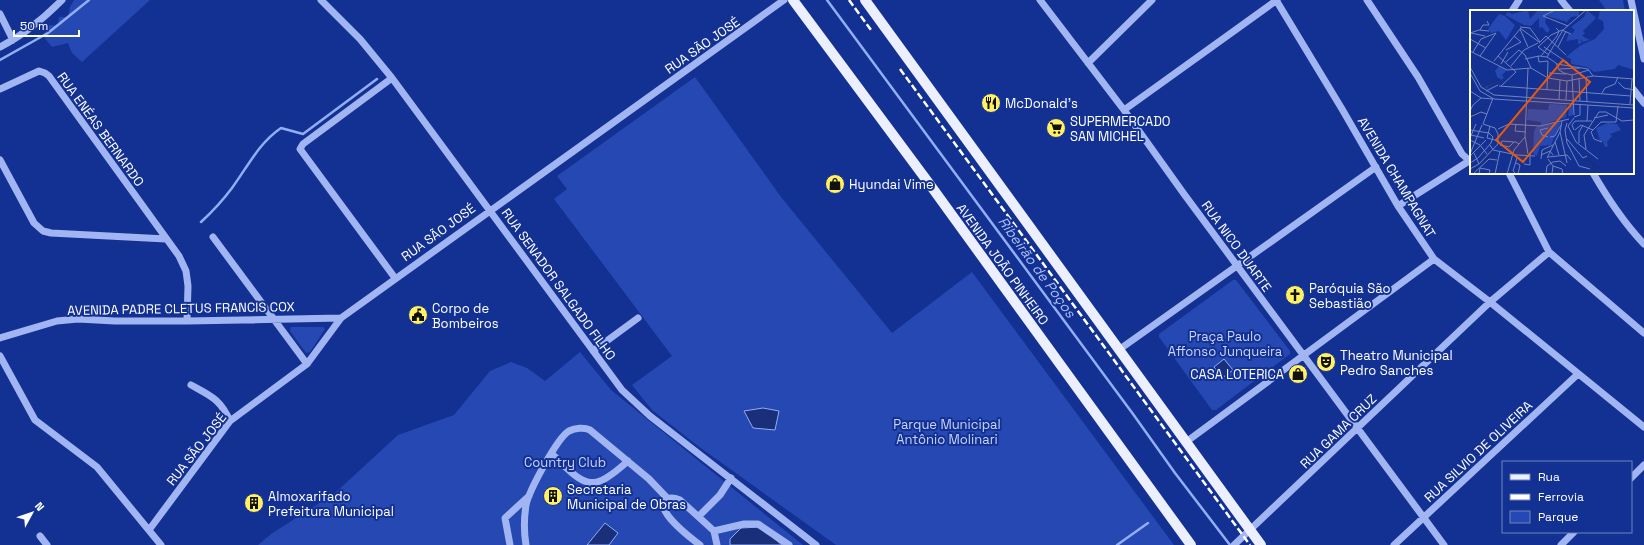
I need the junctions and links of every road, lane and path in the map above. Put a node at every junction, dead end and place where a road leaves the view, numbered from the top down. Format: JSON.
{"nodes":[{"id":1,"x":62,"y":0,"type":"edge"},
{"id":2,"x":321,"y":0,"type":"edge"},
{"id":3,"x":784,"y":0,"type":"edge"},
{"id":4,"x":793,"y":0,"type":"edge"},
{"id":5,"x":865,"y":0,"type":"edge"},
{"id":6,"x":1040,"y":0,"type":"edge"},
{"id":7,"x":1152,"y":0,"type":"edge"},
{"id":8,"x":1277,"y":0,"type":"edge"},
{"id":9,"x":1368,"y":0,"type":"edge"},
{"id":10,"x":1519,"y":0,"type":"edge"},
{"id":11,"x":1561,"y":0,"type":"edge"},
{"id":12,"x":1631,"y":0,"type":"edge"},
{"id":13,"x":1513,"y":10,"type":"edge"},
{"id":14,"x":1569,"y":10,"type":"edge"},
{"id":15,"x":1633,"y":10,"type":"edge"},
{"id":16,"x":0,"y":14,"type":"edge"},
{"id":17,"x":1634,"y":14,"type":"edge"},
{"id":18,"x":14,"y":40,"type":"junction"},
{"id":19,"x":0,"y":47,"type":"edge"},
{"id":20,"x":1644,"y":59,"type":"edge"},
{"id":21,"x":1088,"y":63,"type":"junction"},
{"id":22,"x":392,"y":78,"type":"junction"},
{"id":23,"x":0,"y":89,"type":"edge"},
{"id":24,"x":1634,"y":90,"type":"edge"},
{"id":25,"x":1644,"y":103,"type":"edge"},
{"id":26,"x":1124,"y":110,"type":"junction"},
{"id":27,"x":0,"y":160,"type":"edge"},
{"id":28,"x":1470,"y":162,"type":"edge"},
{"id":29,"x":1376,"y":167,"type":"junction"},
{"id":30,"x":1508,"y":174,"type":"edge"},
{"id":31,"x":1594,"y":174,"type":"edge"},
{"id":32,"x":1398,"y":206,"type":"junction"},
{"id":33,"x":490,"y":210,"type":"junction"},
{"id":34,"x":213,"y":237,"type":"dead end"},
{"id":35,"x":166,"y":239,"type":"junction"},
{"id":36,"x":1644,"y":244,"type":"edge"},
{"id":37,"x":1549,"y":252,"type":"junction"},
{"id":38,"x":1434,"y":259,"type":"junction"},
{"id":39,"x":1237,"y":265,"type":"junction"},
{"id":40,"x":395,"y":278,"type":"junction"},
{"id":41,"x":1490,"y":302,"type":"junction"},
{"id":42,"x":340,"y":318,"type":"junction"},
{"id":43,"x":638,"y":318,"type":"dead end"},
{"id":44,"x":273,"y":319,"type":"junction"},
{"id":45,"x":187,"y":321,"type":"junction"},
{"id":46,"x":1644,"y":333,"type":"edge"},
{"id":47,"x":0,"y":338,"type":"edge"},
{"id":48,"x":1120,"y":349,"type":"junction"},
{"id":49,"x":593,"y":351,"type":"junction"},
{"id":50,"x":0,"y":356,"type":"edge"},
{"id":51,"x":1303,"y":356,"type":"junction"},
{"id":52,"x":307,"y":364,"type":"junction"},
{"id":53,"x":1578,"y":374,"type":"junction"},
{"id":54,"x":191,"y":385,"type":"dead end"},
{"id":55,"x":230,"y":421,"type":"junction"},
{"id":56,"x":1644,"y":427,"type":"edge"},
{"id":57,"x":1358,"y":428,"type":"junction"},
{"id":58,"x":1186,"y":442,"type":"junction"},
{"id":59,"x":552,"y":454,"type":"junction"},
{"id":60,"x":628,"y":461,"type":"junction"},
{"id":61,"x":1644,"y":466,"type":"edge"},
{"id":62,"x":1632,"y":477,"type":"edge"},
{"id":63,"x":731,"y":478,"type":"junction"},
{"id":64,"x":529,"y":496,"type":"junction"},
{"id":65,"x":668,"y":499,"type":"junction"},
{"id":66,"x":699,"y":516,"type":"junction"},
{"id":67,"x":1424,"y":518,"type":"junction"},
{"id":68,"x":150,"y":530,"type":"junction"},
{"id":69,"x":1251,"y":530,"type":"junction"},
{"id":70,"x":714,"y":531,"type":"junction"},
{"id":71,"x":1573,"y":533,"type":"edge"},
{"id":72,"x":40,"y":536,"type":"dead end"},
{"id":73,"x":1237,"y":543,"type":"edge"},
{"id":74,"x":47,"y":545,"type":"edge"},
{"id":75,"x":161,"y":545,"type":"edge"},
{"id":76,"x":510,"y":545,"type":"edge"},
{"id":77,"x":526,"y":545,"type":"edge"},
{"id":78,"x":700,"y":545,"type":"edge"},
{"id":79,"x":717,"y":545,"type":"edge"},
{"id":80,"x":789,"y":545,"type":"edge"},
{"id":81,"x":816,"y":545,"type":"edge"},
{"id":82,"x":1191,"y":545,"type":"edge"},
{"id":83,"x":1261,"y":545,"type":"edge"},
{"id":84,"x":1394,"y":545,"type":"edge"},
{"id":85,"x":1444,"y":545,"type":"edge"},
{"id":86,"x":1561,"y":545,"type":"edge"}],
"edges":[{"from":1,"to":18,"type":"street"},
{"from":2,"to":22,"type":"street","name":"RUA SENADOR SALGADO FILHO"},
{"from":3,"to":33,"type":"street","name":"RUA SÃO JOSÉ"},
{"from":4,"to":82,"type":"main road","name":"AVENIDA JOÃO PINHEIRO"},
{"from":5,"to":48,"type":"main road"},
{"from":6,"to":21,"type":"street","name":"RUA NICO DUARTE"},
{"from":7,"to":21,"type":"street"},
{"from":8,"to":26,"type":"street"},
{"from":8,"to":29,"type":"street","name":"AVENIDA CHAMPAGNAT"},
{"from":9,"to":28,"type":"street"},
{"from":10,"to":13,"type":"street"},
{"from":11,"to":14,"type":"street"},
{"from":12,"to":15,"type":"street"},
{"from":16,"to":18,"type":"street"},
{"from":17,"to":20,"type":"street"},
{"from":18,"to":19,"type":"street"},
{"from":21,"to":26,"type":"street","name":"RUA NICO DUARTE"},
{"from":22,"to":33,"type":"street","name":"RUA SENADOR SALGADO FILHO"},
{"from":22,"to":40,"type":"street"},
{"from":23,"to":35,"type":"street","name":"RUA ENÉAS BERNARDO"},
{"from":24,"to":25,"type":"street"},
{"from":26,"to":39,"type":"street","name":"RUA NICO DUARTE"},
{"from":27,"to":35,"type":"street"},
{"from":28,"to":32,"type":"street"},
{"from":29,"to":32,"type":"street","name":"AVENIDA CHAMPAGNAT"},
{"from":29,"to":39,"type":"street"},
{"from":30,"to":37,"type":"street"},
{"from":31,"to":36,"type":"street"},
{"from":32,"to":38,"type":"street","name":"AVENIDA CHAMPAGNAT"},
{"from":33,"to":40,"type":"street","name":"RUA SÃO JOSÉ"},
{"from":33,"to":49,"type":"street","name":"RUA SENADOR SALGADO FILHO"},
{"from":34,"to":44,"type":"street"},
{"from":35,"to":45,"type":"street","name":"RUA ENÉAS BERNARDO"},
{"from":37,"to":41,"type":"street","name":"RUA GAMA CRUZ"},
{"from":37,"to":46,"type":"street"},
{"from":38,"to":41,"type":"street","name":"AVENIDA CHAMPAGNAT"},
{"from":38,"to":51,"type":"street"},
{"from":39,"to":48,"type":"street"},
{"from":39,"to":51,"type":"street","name":"RUA NICO DUARTE"},
{"from":40,"to":42,"type":"street","name":"RUA SÃO JOSÉ"},
{"from":41,"to":53,"type":"street","name":"AVENIDA CHAMPAGNAT"},
{"from":41,"to":57,"type":"street","name":"RUA GAMA CRUZ"},
{"from":42,"to":44,"type":"street","name":"AVENIDA PADRE CLETUS FRANCIS COX"},
{"from":42,"to":52,"type":"street","name":"RUA SÃO JOSÉ"},
{"from":43,"to":49,"type":"street"},
{"from":44,"to":45,"type":"street","name":"AVENIDA PADRE CLETUS FRANCIS COX"},
{"from":44,"to":52,"type":"street"},
{"from":45,"to":47,"type":"street","name":"AVENIDA PADRE CLETUS FRANCIS COX"},
{"from":48,"to":58,"type":"main road"},
{"from":49,"to":63,"type":"street","name":"RUA SENADOR SALGADO FILHO"},
{"from":50,"to":68,"type":"street"},
{"from":51,"to":57,"type":"street","name":"RUA NICO DUARTE"},
{"from":51,"to":58,"type":"street"},
{"from":52,"to":55,"type":"street","name":"RUA SÃO JOSÉ"},
{"from":53,"to":56,"type":"street","name":"AVENIDA CHAMPAGNAT"},
{"from":53,"to":67,"type":"street","name":"RUA SILVIO DE OLIVEIRA"},
{"from":54,"to":55,"type":"street"},
{"from":55,"to":68,"type":"street","name":"RUA SÃO JOSÉ"},
{"from":57,"to":67,"type":"street","name":"RUA NICO DUARTE"},
{"from":57,"to":69,"type":"street","name":"RUA GAMA CRUZ"},
{"from":58,"to":69,"type":"main road"},
{"from":59,"to":60,"type":"street"},
{"from":59,"to":60,"type":"street"},
{"from":59,"to":64,"type":"street"},
{"from":60,"to":65,"type":"street"},
{"from":61,"to":62,"type":"street"},
{"from":63,"to":66,"type":"street"},
{"from":63,"to":81,"type":"street","name":"RUA SENADOR SALGADO FILHO"},
{"from":64,"to":76,"type":"street"},
{"from":64,"to":77,"type":"street"},
{"from":65,"to":66,"type":"street"},
{"from":65,"to":78,"type":"street"},
{"from":66,"to":70,"type":"street"},
{"from":67,"to":84,"type":"street","name":"RUA SILVIO DE OLIVEIRA"},
{"from":67,"to":85,"type":"street","name":"RUA NICO DUARTE"},
{"from":68,"to":75,"type":"street"},
{"from":69,"to":73,"type":"street","name":"RUA GAMA CRUZ"},
{"from":69,"to":83,"type":"main road"},
{"from":70,"to":79,"type":"street"},
{"from":70,"to":80,"type":"street"},
{"from":71,"to":86,"type":"street"},
{"from":72,"to":74,"type":"street"}]}
